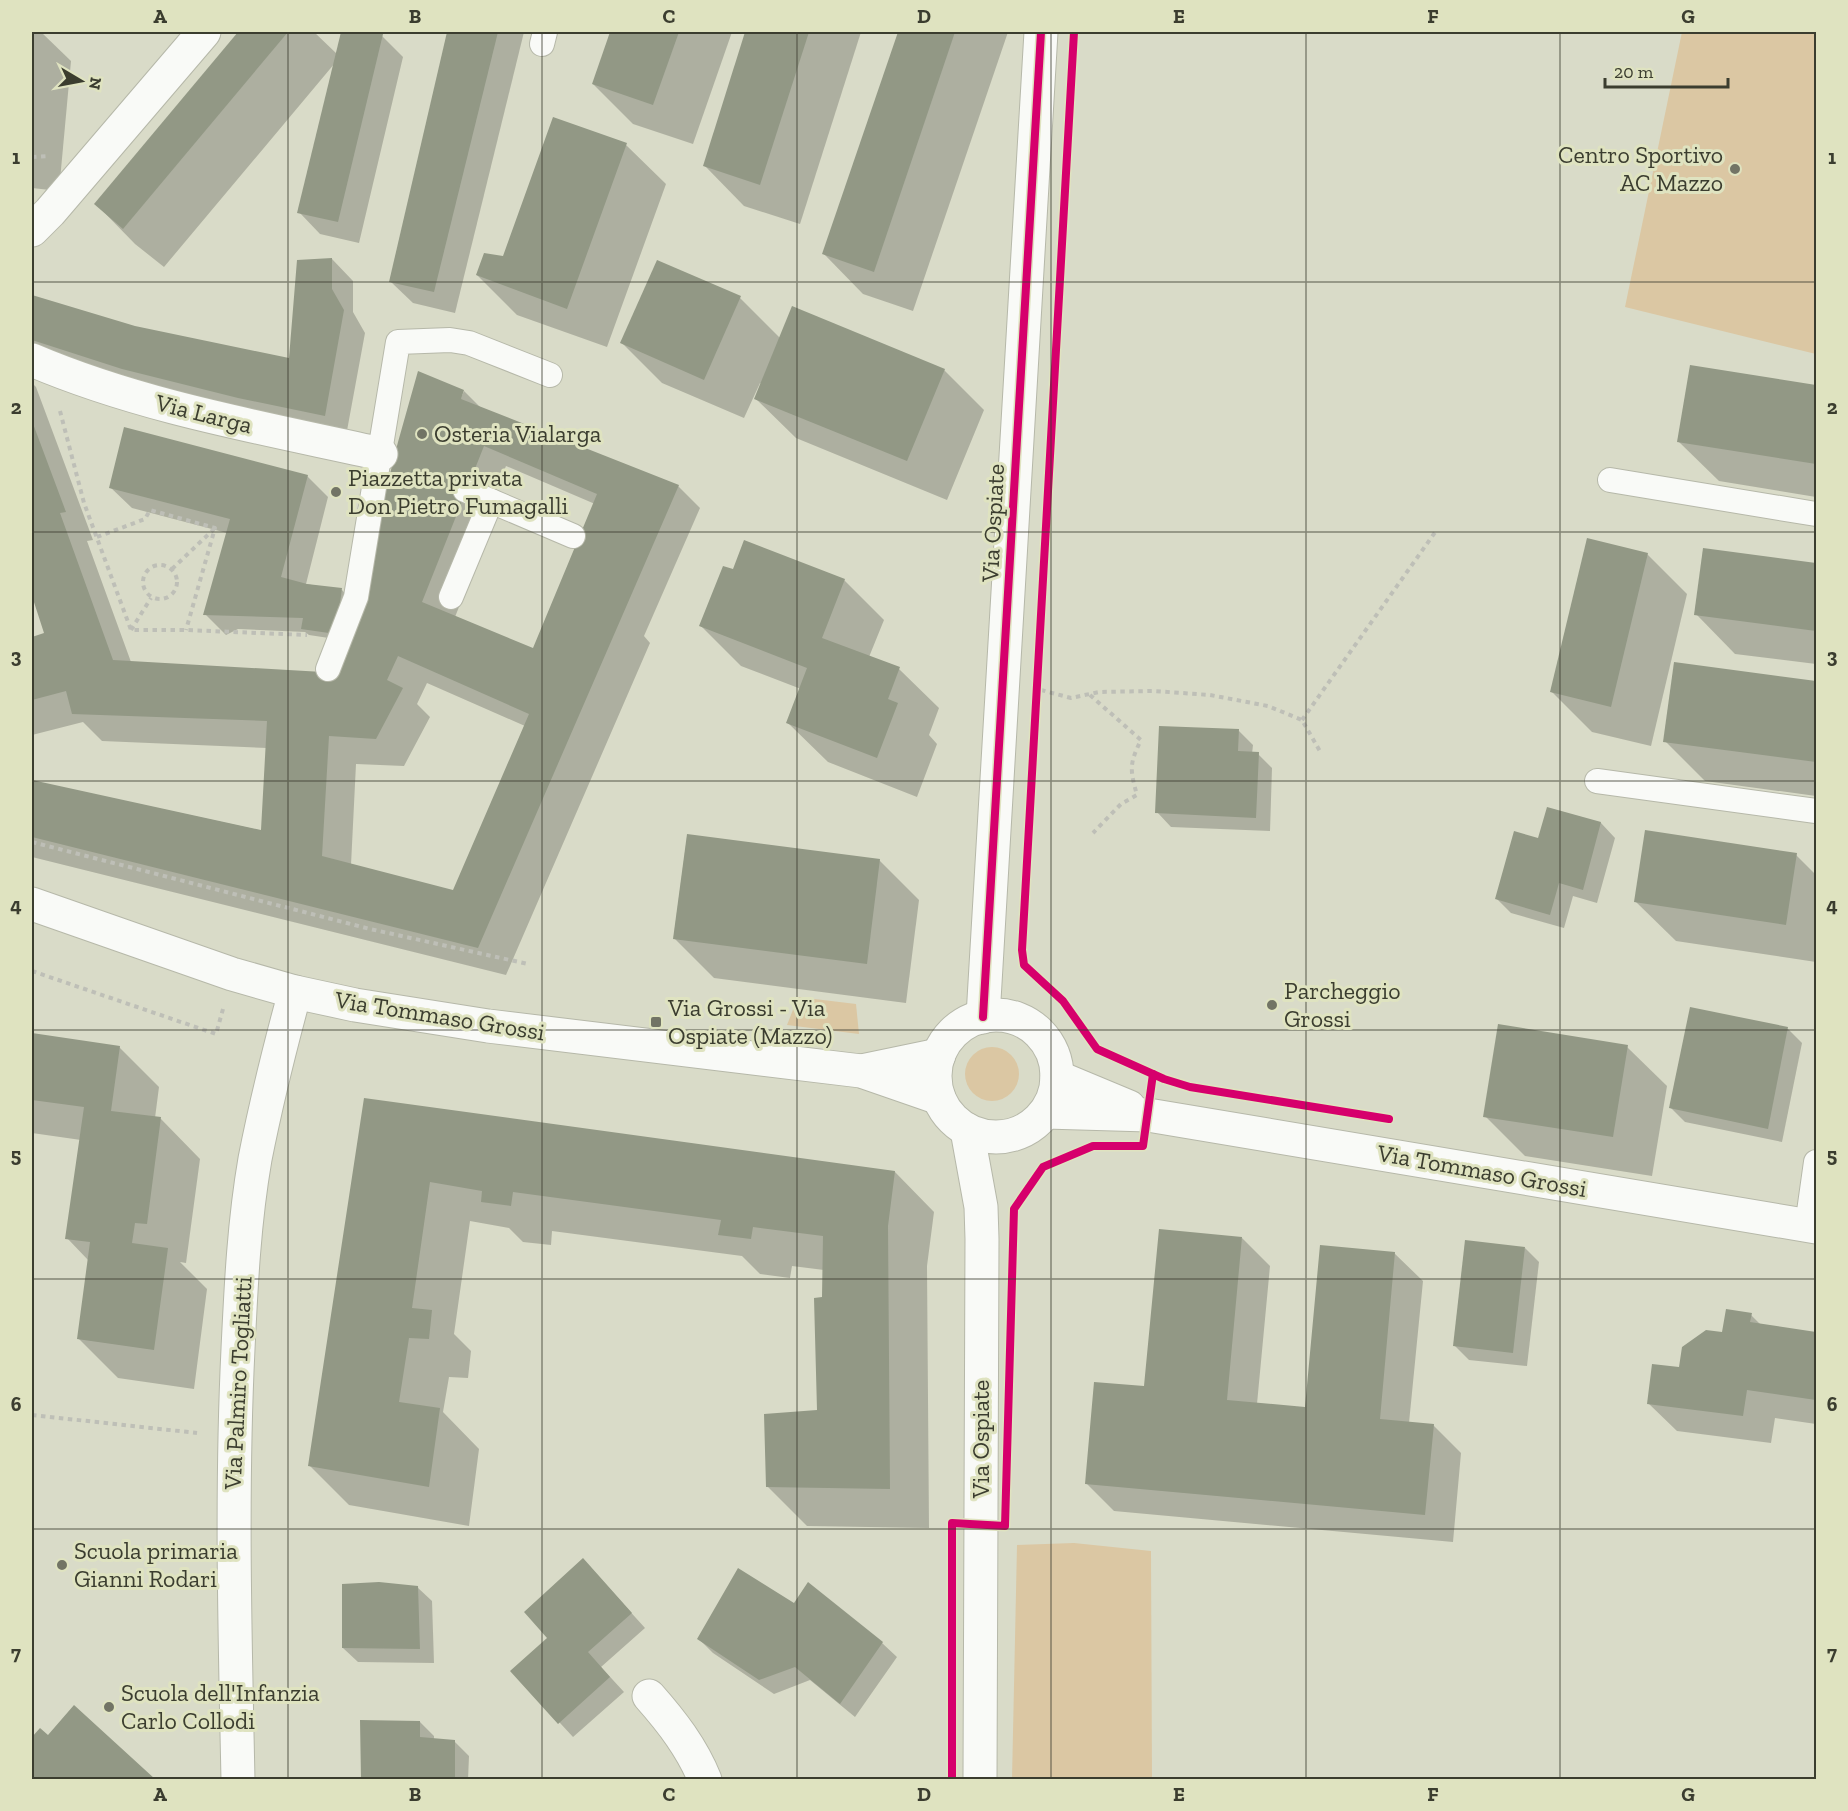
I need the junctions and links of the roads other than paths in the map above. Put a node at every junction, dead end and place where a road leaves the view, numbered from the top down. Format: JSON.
{"nodes":[{"id":1,"x":204,"y":32,"type":"edge"},
{"id":2,"x":1041,"y":32,"type":"edge"},
{"id":3,"x":32,"y":230,"type":"edge"},
{"id":4,"x":40,"y":364,"type":"edge"},
{"id":5,"x":550,"y":375,"type":"dead end"},
{"id":6,"x":387,"y":457,"type":"junction"},
{"id":7,"x":1610,"y":480,"type":"dead end"},
{"id":8,"x":465,"y":490,"type":"dead end"},
{"id":9,"x":491,"y":501,"type":"junction"},
{"id":10,"x":1816,"y":514,"type":"edge"},
{"id":11,"x":573,"y":536,"type":"dead end"},
{"id":12,"x":451,"y":597,"type":"dead end"},
{"id":13,"x":328,"y":669,"type":"dead end"},
{"id":14,"x":1597,"y":781,"type":"dead end"},
{"id":15,"x":1816,"y":811,"type":"edge"},
{"id":16,"x":32,"y":904,"type":"edge"},
{"id":17,"x":295,"y":992,"type":"junction"},
{"id":18,"x":983,"y":1017,"type":"junction"},
{"id":19,"x":939,"y":1054,"type":"junction"},
{"id":20,"x":861,"y":1071,"type":"junction"},
{"id":21,"x":1057,"y":1077,"type":"junction"},
{"id":22,"x":939,"y":1098,"type":"junction"},
{"id":23,"x":1046,"y":1112,"type":"junction"},
{"id":24,"x":1148,"y":1115,"type":"junction"},
{"id":25,"x":981,"y":1134,"type":"junction"},
{"id":26,"x":1816,"y":1162,"type":"edge"},
{"id":27,"x":1812,"y":1227,"type":"edge"},
{"id":28,"x":649,"y":1696,"type":"dead end"},
{"id":29,"x":238,"y":1779,"type":"edge"},
{"id":30,"x":705,"y":1779,"type":"edge"},
{"id":31,"x":980,"y":1779,"type":"edge"}],
"edges":[{"from":1,"to":3,"type":"street"},
{"from":2,"to":18,"type":"street","name":"Via Ospiate"},
{"from":4,"to":6,"type":"street","name":"Via Larga"},
{"from":5,"to":6,"type":"lane"},
{"from":6,"to":13,"type":"lane"},
{"from":7,"to":10,"type":"lane"},
{"from":8,"to":9,"type":"lane"},
{"from":9,"to":11,"type":"lane"},
{"from":9,"to":12,"type":"lane"},
{"from":14,"to":15,"type":"lane"},
{"from":16,"to":17,"type":"street","name":"Via Tommaso Grossi"},
{"from":17,"to":20,"type":"street","name":"Via Tommaso Grossi"},
{"from":17,"to":29,"type":"street","name":"Via Palmiro Togliatti"},
{"from":18,"to":19,"type":"street"},
{"from":18,"to":21,"type":"street"},
{"from":19,"to":20,"type":"street","name":"Via Tommaso Grossi"},
{"from":19,"to":22,"type":"street"},
{"from":20,"to":22,"type":"street","name":"Via Tommaso Grossi"},
{"from":21,"to":23,"type":"street"},
{"from":21,"to":24,"type":"street","name":"Via Tommaso Grossi"},
{"from":22,"to":25,"type":"street"},
{"from":23,"to":24,"type":"street","name":"Via Tommaso Grossi"},
{"from":23,"to":25,"type":"street"},
{"from":24,"to":27,"type":"street","name":"Via Tommaso Grossi"},
{"from":25,"to":31,"type":"street","name":"Via Ospiate"},
{"from":26,"to":27,"type":"lane"},
{"from":28,"to":30,"type":"street"}]}
